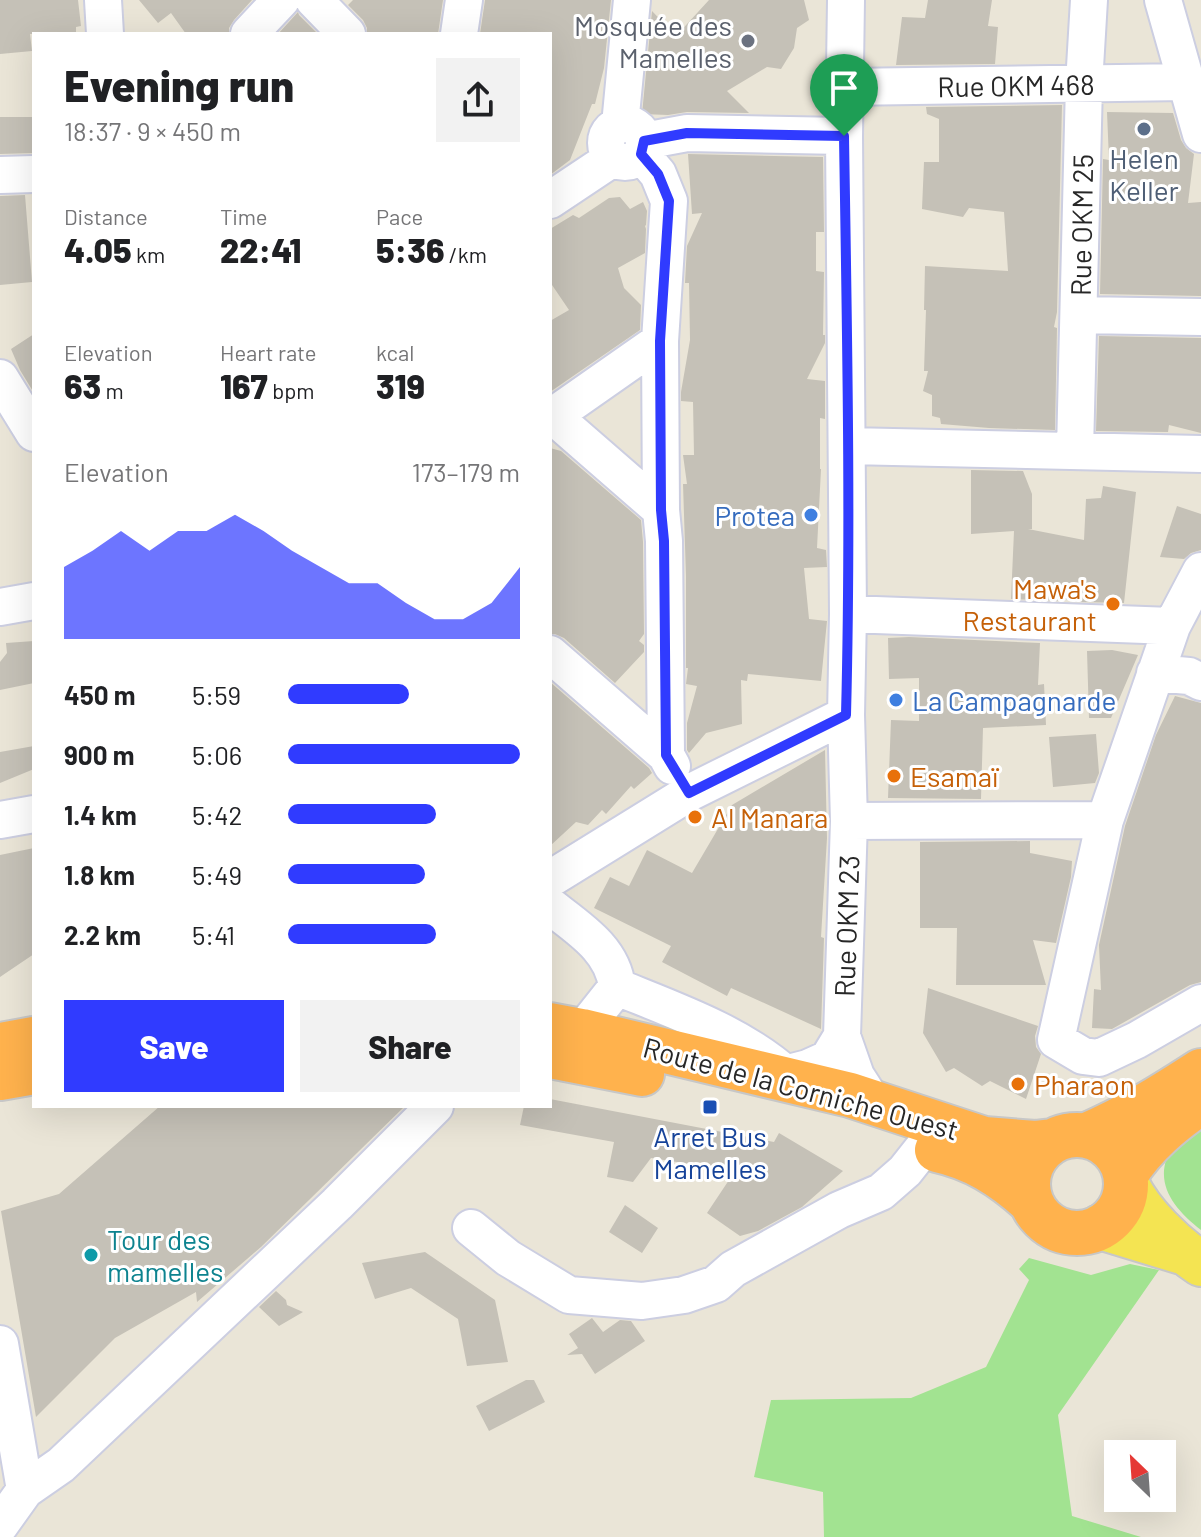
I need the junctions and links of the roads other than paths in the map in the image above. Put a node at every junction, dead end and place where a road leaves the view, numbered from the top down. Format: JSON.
{"nodes":[{"id":1,"x":103,"y":0,"type":"edge"},
{"id":2,"x":281,"y":0,"type":"edge"},
{"id":3,"x":314,"y":0,"type":"edge"},
{"id":4,"x":464,"y":0,"type":"edge"},
{"id":5,"x":632,"y":0,"type":"edge"},
{"id":6,"x":846,"y":0,"type":"edge"},
{"id":7,"x":1089,"y":0,"type":"edge"},
{"id":8,"x":1163,"y":0,"type":"edge"},
{"id":9,"x":105,"y":32,"type":"edge"},
{"id":10,"x":251,"y":32,"type":"edge"},
{"id":11,"x":345,"y":32,"type":"edge"},
{"id":12,"x":459,"y":32,"type":"edge"},
{"id":13,"x":1186,"y":82,"type":"junction"},
{"id":14,"x":1084,"y":84,"type":"junction"},
{"id":15,"x":845,"y":87,"type":"junction"},
{"id":16,"x":1201,"y":134,"type":"edge"},
{"id":17,"x":844,"y":136,"type":"junction"},
{"id":18,"x":630,"y":144,"type":"junction"},
{"id":19,"x":32,"y":174,"type":"edge"},
{"id":20,"x":0,"y":175,"type":"edge"},
{"id":21,"x":552,"y":199,"type":"edge"},
{"id":22,"x":1079,"y":315,"type":"junction"},
{"id":23,"x":1201,"y":317,"type":"edge"},
{"id":24,"x":660,"y":341,"type":"junction"},
{"id":25,"x":1,"y":380,"type":"edge"},
{"id":26,"x":552,"y":417,"type":"edge"},
{"id":27,"x":32,"y":430,"type":"edge"},
{"id":28,"x":848,"y":446,"type":"junction"},
{"id":29,"x":1075,"y":451,"type":"junction"},
{"id":30,"x":1201,"y":454,"type":"edge"},
{"id":31,"x":661,"y":510,"type":"junction"},
{"id":32,"x":1201,"y":571,"type":"edge"},
{"id":33,"x":32,"y":601,"type":"edge"},
{"id":34,"x":0,"y":607,"type":"edge"},
{"id":35,"x":848,"y":614,"type":"junction"},
{"id":36,"x":1172,"y":626,"type":"junction"},
{"id":37,"x":552,"y":656,"type":"edge"},
{"id":38,"x":1155,"y":673,"type":"junction"},
{"id":39,"x":1201,"y":682,"type":"edge"},
{"id":40,"x":846,"y":715,"type":"junction"},
{"id":41,"x":666,"y":755,"type":"junction"},
{"id":42,"x":689,"y":793,"type":"junction"},
{"id":43,"x":32,"y":814,"type":"edge"},
{"id":44,"x":0,"y":820,"type":"edge"},
{"id":45,"x":1105,"y":820,"type":"junction"},
{"id":46,"x":849,"y":821,"type":"junction"},
{"id":47,"x":552,"y":878,"type":"edge"},
{"id":48,"x":552,"y":908,"type":"edge"},
{"id":49,"x":617,"y":987,"type":"junction"},
{"id":50,"x":1201,"y":1003,"type":"edge"},
{"id":51,"x":842,"y":1036,"type":"junction"},
{"id":52,"x":561,"y":1037,"type":"edge"},
{"id":53,"x":32,"y":1039,"type":"edge"},
{"id":54,"x":0,"y":1045,"type":"edge"},
{"id":55,"x":1201,"y":1071,"type":"edge"},
{"id":56,"x":32,"y":1072,"type":"edge"},
{"id":57,"x":0,"y":1078,"type":"edge"},
{"id":58,"x":784,"y":1078,"type":"junction"},
{"id":59,"x":1201,"y":1102,"type":"edge"},
{"id":60,"x":874,"y":1104,"type":"junction"},
{"id":61,"x":433,"y":1108,"type":"edge"},
{"id":62,"x":1070,"y":1138,"type":"junction"},
{"id":63,"x":924,"y":1147,"type":"junction"},
{"id":64,"x":1126,"y":1179,"type":"junction"},
{"id":65,"x":1030,"y":1201,"type":"junction"},
{"id":66,"x":1100,"y":1227,"type":"junction"},
{"id":67,"x":471,"y":1228,"type":"dead end"},
{"id":68,"x":1193,"y":1258,"type":"edge"},
{"id":69,"x":0,"y":1344,"type":"edge"},
{"id":70,"x":7,"y":1432,"type":"edge"},
{"id":71,"x":25,"y":1490,"type":"junction"},
{"id":72,"x":0,"y":1525,"type":"edge"}],
"edges":[{"from":1,"to":9,"type":"street"},
{"from":2,"to":10,"type":"street"},
{"from":3,"to":11,"type":"street"},
{"from":4,"to":12,"type":"street"},
{"from":5,"to":18,"type":"street"},
{"from":6,"to":15,"type":"street","name":"Rue OKM 23"},
{"from":7,"to":14,"type":"street","name":"Rue OKM 25"},
{"from":8,"to":13,"type":"street"},
{"from":13,"to":14,"type":"street","name":"Rue OKM 468"},
{"from":13,"to":16,"type":"street"},
{"from":14,"to":15,"type":"street","name":"Rue OKM 468"},
{"from":14,"to":22,"type":"street","name":"Rue OKM 25"},
{"from":15,"to":17,"type":"street","name":"Rue OKM 23"},
{"from":17,"to":18,"type":"street"},
{"from":17,"to":28,"type":"street","name":"Rue OKM 23"},
{"from":18,"to":21,"type":"street"},
{"from":18,"to":24,"type":"street"},
{"from":19,"to":20,"type":"street"},
{"from":22,"to":23,"type":"street"},
{"from":22,"to":29,"type":"street","name":"Rue OKM 25"},
{"from":24,"to":26,"type":"street"},
{"from":24,"to":31,"type":"street"},
{"from":25,"to":27,"type":"street"},
{"from":26,"to":31,"type":"street"},
{"from":28,"to":29,"type":"street"},
{"from":28,"to":35,"type":"street","name":"Rue OKM 23"},
{"from":29,"to":30,"type":"street"},
{"from":31,"to":41,"type":"street"},
{"from":32,"to":36,"type":"street"},
{"from":33,"to":34,"type":"street"},
{"from":35,"to":36,"type":"street"},
{"from":35,"to":40,"type":"street","name":"Rue OKM 23"},
{"from":36,"to":38,"type":"street"},
{"from":37,"to":41,"type":"street"},
{"from":38,"to":39,"type":"street"},
{"from":38,"to":45,"type":"street"},
{"from":40,"to":42,"type":"street"},
{"from":40,"to":46,"type":"street","name":"Rue OKM 23"},
{"from":41,"to":42,"type":"street"},
{"from":42,"to":47,"type":"street"},
{"from":43,"to":44,"type":"street"},
{"from":45,"to":46,"type":"street"},
{"from":45,"to":50,"type":"street"},
{"from":46,"to":51,"type":"street","name":"Rue OKM 23"},
{"from":48,"to":49,"type":"street"},
{"from":49,"to":52,"type":"street"},
{"from":49,"to":58,"type":"street"},
{"from":51,"to":58,"type":"street"},
{"from":51,"to":60,"type":"street"},
{"from":52,"to":58,"type":"highway","name":"Route de la Corniche Ouest"},
{"from":52,"to":63,"type":"highway","name":"Route de la Corniche Ouest"},
{"from":53,"to":54,"type":"highway"},
{"from":55,"to":62,"type":"highway","name":"Route de la Corniche Ouest"},
{"from":56,"to":57,"type":"highway"},
{"from":58,"to":60,"type":"highway","name":"Route de la Corniche Ouest"},
{"from":59,"to":64,"type":"highway"},
{"from":60,"to":62,"type":"highway","name":"Route de la Corniche Ouest"},
{"from":61,"to":71,"type":"street"},
{"from":62,"to":64,"type":"highway"},
{"from":62,"to":65,"type":"highway"},
{"from":63,"to":65,"type":"highway","name":"Route de la Corniche Ouest"},
{"from":63,"to":67,"type":"street"},
{"from":64,"to":66,"type":"highway"},
{"from":64,"to":68,"type":"main road"},
{"from":65,"to":66,"type":"highway"},
{"from":66,"to":68,"type":"main road"},
{"from":69,"to":70,"type":"street"},
{"from":70,"to":71,"type":"street"},
{"from":71,"to":72,"type":"street"}]}
